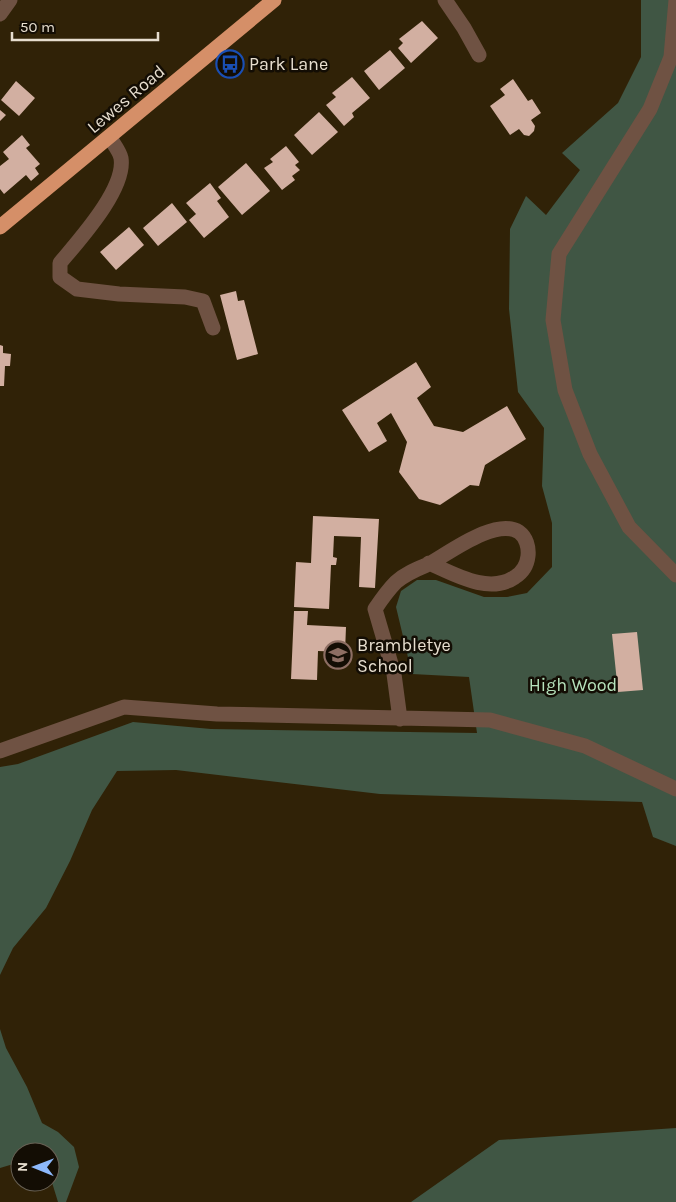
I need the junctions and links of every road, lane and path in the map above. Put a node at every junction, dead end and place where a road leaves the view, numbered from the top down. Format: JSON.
{"nodes":[{"id":1,"x":10,"y":0,"type":"edge"},
{"id":2,"x":274,"y":0,"type":"edge"},
{"id":3,"x":445,"y":0,"type":"edge"},
{"id":4,"x":676,"y":0,"type":"edge"},
{"id":5,"x":0,"y":14,"type":"edge"},
{"id":6,"x":479,"y":56,"type":"dead end"},
{"id":7,"x":110,"y":138,"type":"junction"},
{"id":8,"x":0,"y":227,"type":"edge"},
{"id":9,"x":213,"y":328,"type":"dead end"},
{"id":10,"x":429,"y":564,"type":"junction"},
{"id":11,"x":676,"y":575,"type":"edge"},
{"id":12,"x":400,"y":718,"type":"junction"},
{"id":13,"x":0,"y":751,"type":"edge"},
{"id":14,"x":676,"y":789,"type":"edge"}],
"edges":[{"from":1,"to":5,"type":"street"},
{"from":2,"to":7,"type":"highway","name":"Lewes Road"},
{"from":3,"to":6,"type":"street"},
{"from":4,"to":11,"type":"street"},
{"from":7,"to":8,"type":"highway","name":"Lewes Road"},
{"from":7,"to":9,"type":"street"},
{"from":10,"to":10,"type":"street"},
{"from":10,"to":12,"type":"street"},
{"from":12,"to":13,"type":"street"},
{"from":12,"to":14,"type":"street"}]}
